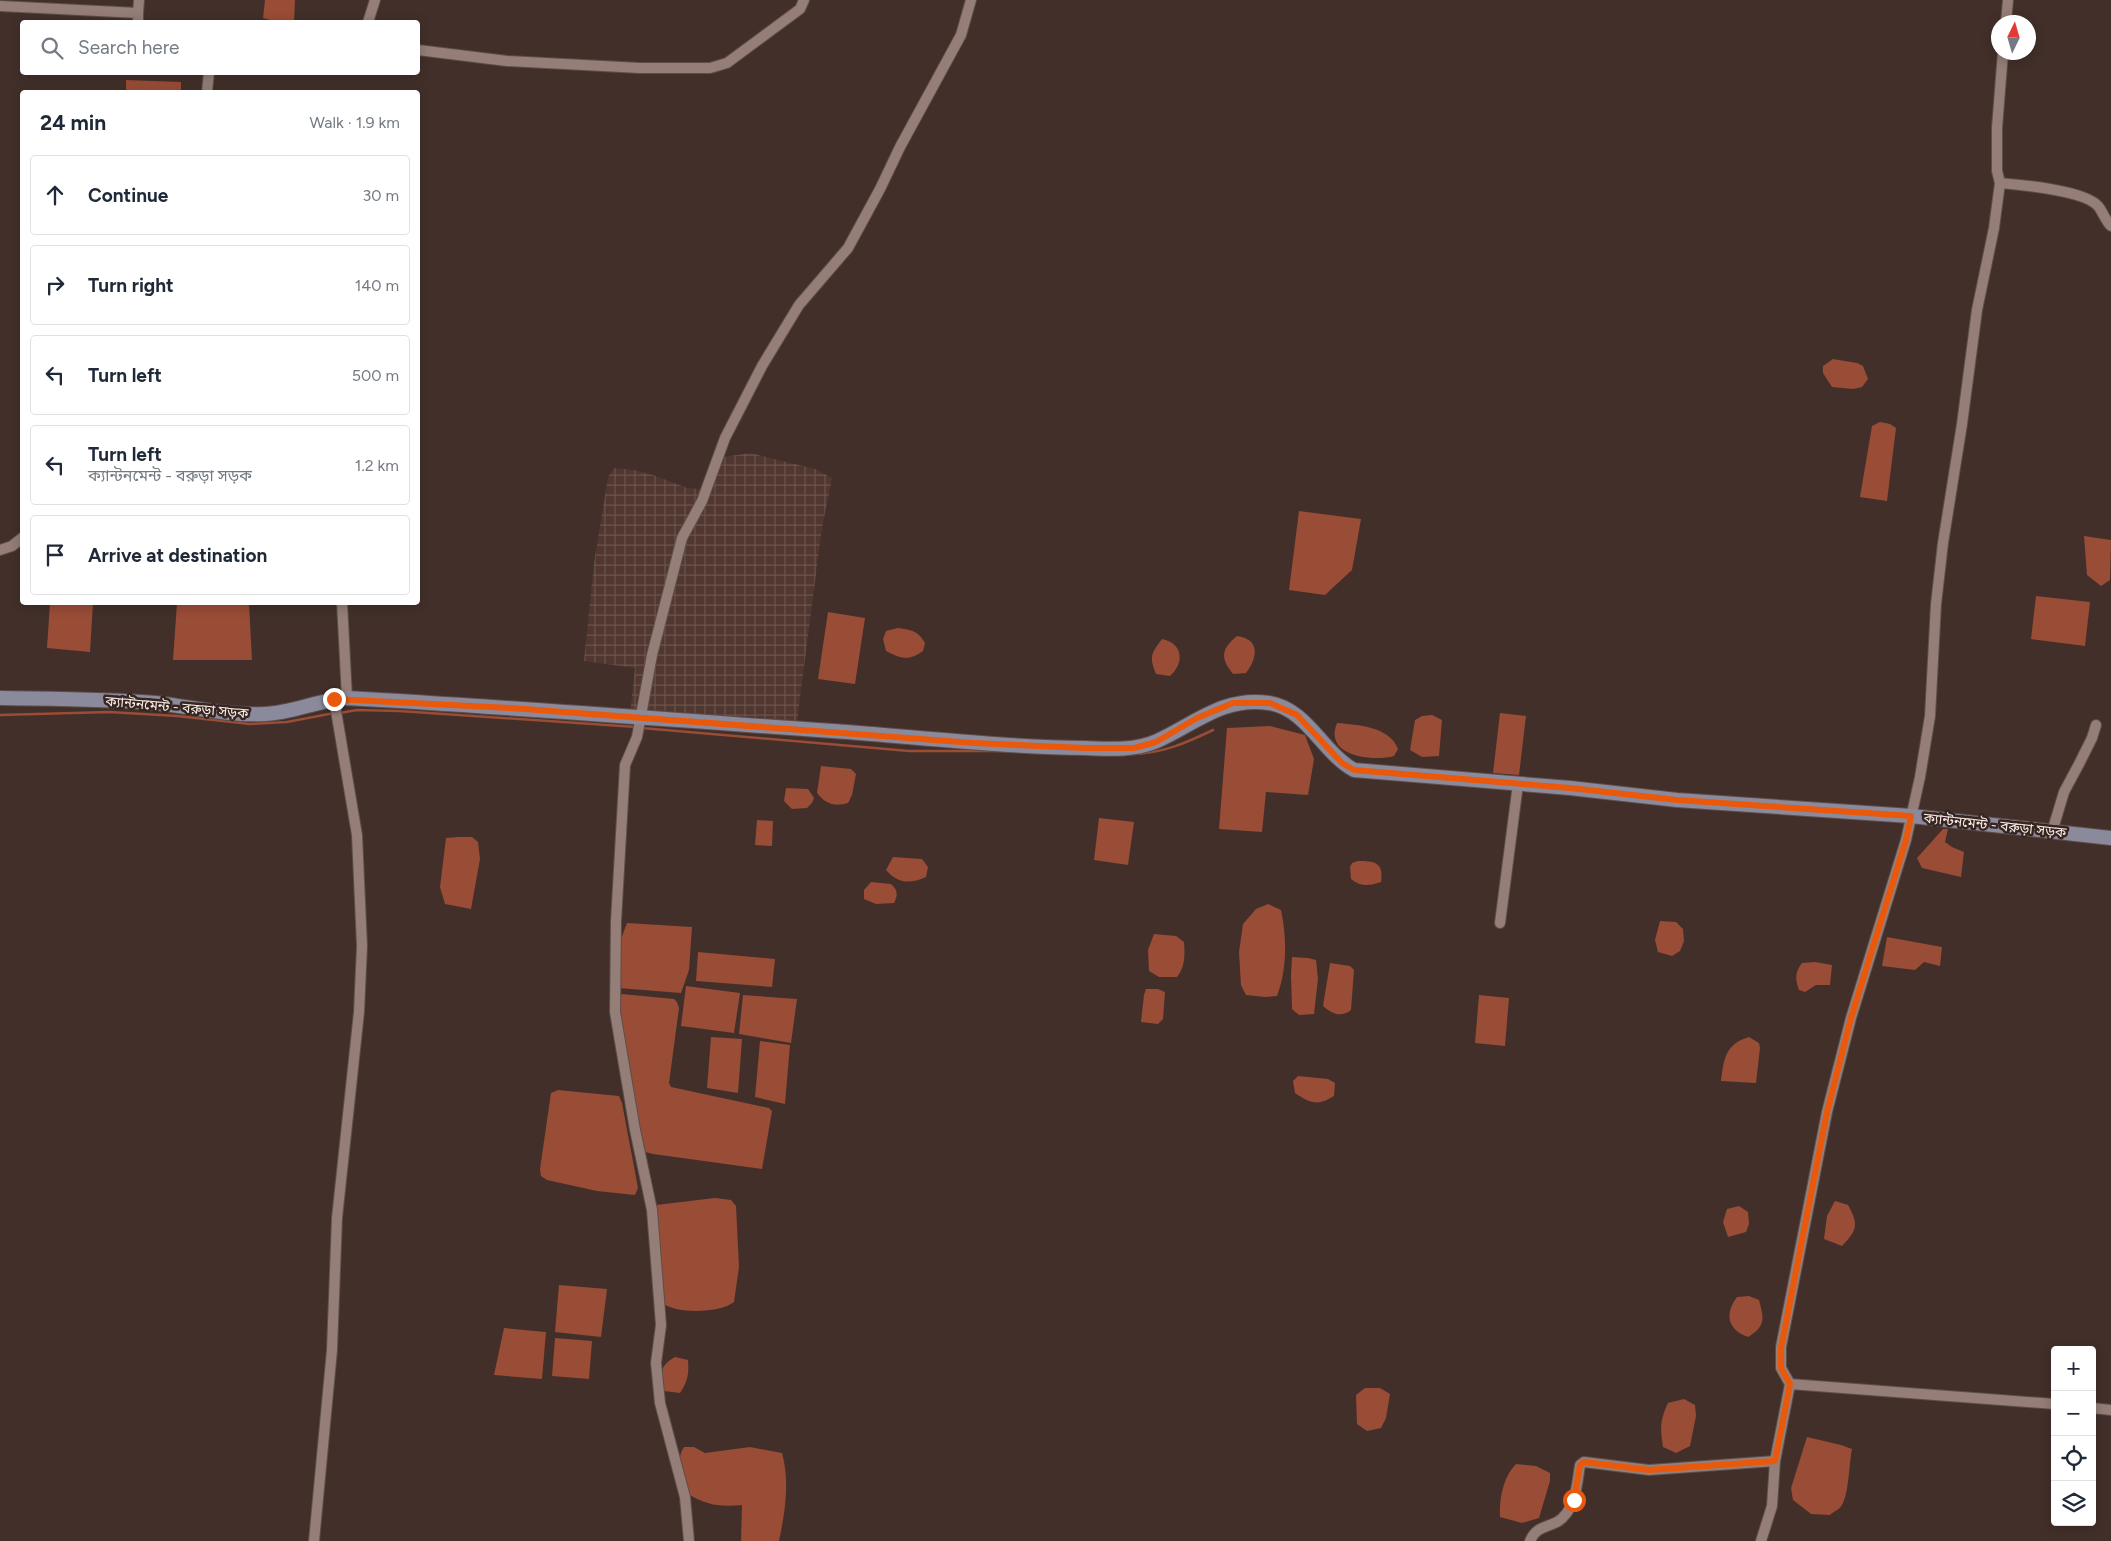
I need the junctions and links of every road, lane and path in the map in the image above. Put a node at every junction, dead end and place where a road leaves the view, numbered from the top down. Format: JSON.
{"nodes":[{"id":1,"x":139,"y":0,"type":"edge"},
{"id":2,"x":375,"y":0,"type":"edge"},
{"id":3,"x":804,"y":0,"type":"edge"},
{"id":4,"x":972,"y":0,"type":"edge"},
{"id":5,"x":2008,"y":0,"type":"edge"},
{"id":6,"x":0,"y":6,"type":"edge"},
{"id":7,"x":2007,"y":15,"type":"edge"},
{"id":8,"x":138,"y":18,"type":"edge"},
{"id":9,"x":369,"y":20,"type":"edge"},
{"id":10,"x":420,"y":50,"type":"edge"},
{"id":11,"x":2002,"y":60,"type":"edge"},
{"id":12,"x":209,"y":75,"type":"edge"},
{"id":13,"x":207,"y":90,"type":"edge"},
{"id":14,"x":2000,"y":183,"type":"junction"},
{"id":15,"x":2111,"y":226,"type":"edge"},
{"id":16,"x":20,"y":540,"type":"edge"},
{"id":17,"x":0,"y":550,"type":"edge"},
{"id":18,"x":342,"y":605,"type":"edge"},
{"id":19,"x":0,"y":698,"type":"edge"},
{"id":20,"x":340,"y":698,"type":"junction"},
{"id":21,"x":641,"y":718,"type":"junction"},
{"id":22,"x":2096,"y":725,"type":"dead end"},
{"id":23,"x":1518,"y":784,"type":"junction"},
{"id":24,"x":1911,"y":816,"type":"junction"},
{"id":25,"x":2052,"y":832,"type":"junction"},
{"id":26,"x":2111,"y":838,"type":"edge"},
{"id":27,"x":1500,"y":924,"type":"dead end"},
{"id":28,"x":1790,"y":1384,"type":"junction"},
{"id":29,"x":2051,"y":1404,"type":"edge"},
{"id":30,"x":2096,"y":1408,"type":"edge"},
{"id":31,"x":2111,"y":1410,"type":"edge"},
{"id":32,"x":1775,"y":1461,"type":"junction"},
{"id":33,"x":314,"y":1541,"type":"edge"},
{"id":34,"x":689,"y":1541,"type":"edge"},
{"id":35,"x":1530,"y":1541,"type":"edge"},
{"id":36,"x":1761,"y":1541,"type":"edge"}],
"edges":[{"from":1,"to":8,"type":"street"},
{"from":2,"to":9,"type":"street"},
{"from":3,"to":10,"type":"street"},
{"from":4,"to":21,"type":"street"},
{"from":5,"to":7,"type":"street"},
{"from":6,"to":8,"type":"street"},
{"from":11,"to":14,"type":"street"},
{"from":12,"to":13,"type":"street"},
{"from":14,"to":15,"type":"street"},
{"from":14,"to":24,"type":"street"},
{"from":16,"to":17,"type":"street"},
{"from":18,"to":20,"type":"street"},
{"from":19,"to":20,"type":"main road","name":"ক্যান্টনমেন্ট - বরুড়া সড়ক"},
{"from":20,"to":21,"type":"main road","name":"ক্যান্টনমেন্ট - বরুড়া সড়ক"},
{"from":20,"to":33,"type":"street"},
{"from":21,"to":23,"type":"main road","name":"ক্যান্টনমেন্ট - বরুড়া সড়ক"},
{"from":21,"to":34,"type":"street"},
{"from":22,"to":25,"type":"street"},
{"from":23,"to":24,"type":"main road","name":"ক্যান্টনমেন্ট - বরুড়া সড়ক"},
{"from":23,"to":27,"type":"street"},
{"from":24,"to":25,"type":"main road","name":"ক্যান্টনমেন্ট - বরুড়া সড়ক"},
{"from":24,"to":28,"type":"street"},
{"from":25,"to":26,"type":"main road","name":"ক্যান্টনমেন্ট - বরুড়া সড়ক"},
{"from":28,"to":29,"type":"street"},
{"from":28,"to":32,"type":"street"},
{"from":30,"to":31,"type":"street"},
{"from":32,"to":35,"type":"street"},
{"from":32,"to":36,"type":"street"}]}
